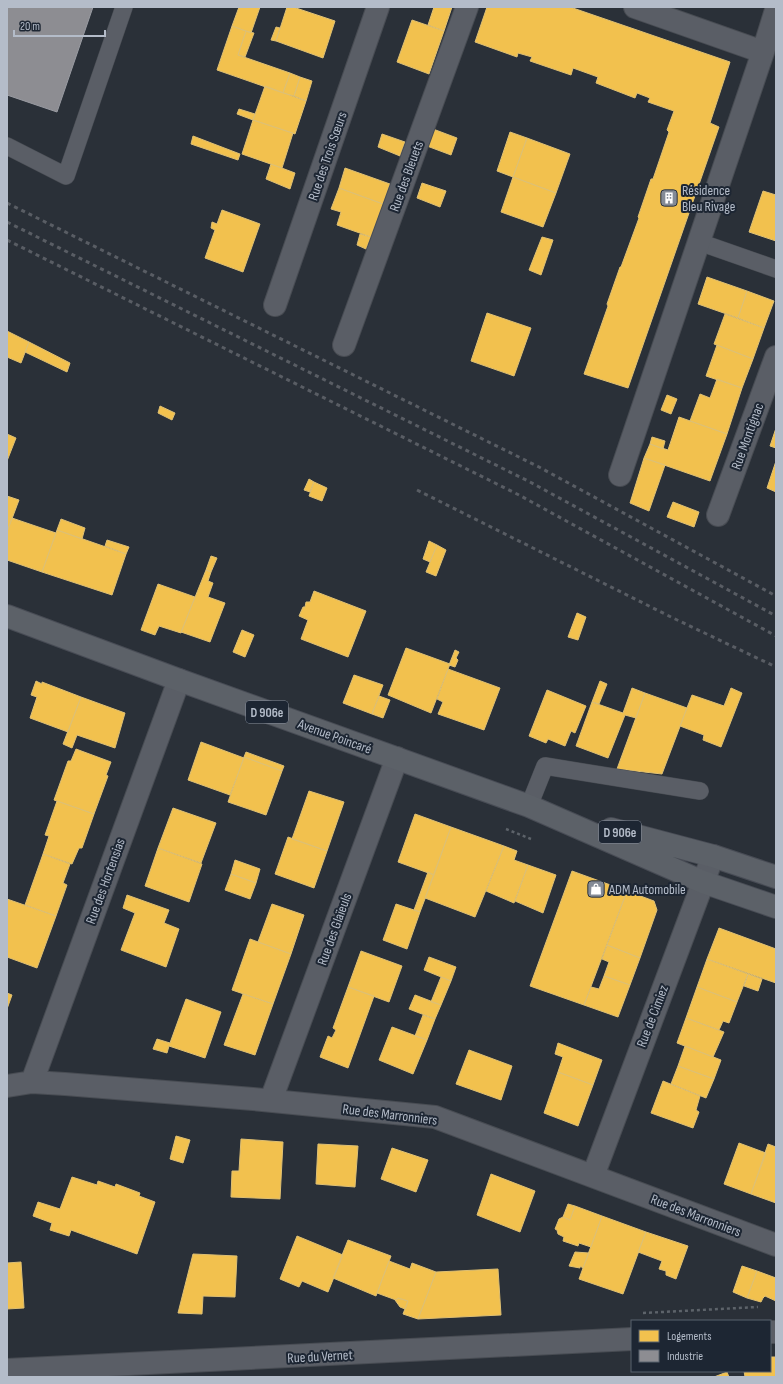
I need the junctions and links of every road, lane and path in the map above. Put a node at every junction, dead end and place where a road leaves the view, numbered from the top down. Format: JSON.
{"nodes":[{"id":1,"x":124,"y":7,"type":"edge"},
{"id":2,"x":378,"y":7,"type":"edge"},
{"id":3,"x":467,"y":7,"type":"edge"},
{"id":4,"x":635,"y":7,"type":"edge"},
{"id":5,"x":776,"y":10,"type":"edge"},
{"id":6,"x":764,"y":52,"type":"junction"},
{"id":7,"x":7,"y":146,"type":"edge"},
{"id":8,"x":699,"y":242,"type":"junction"},
{"id":9,"x":776,"y":269,"type":"edge"},
{"id":10,"x":275,"y":305,"type":"dead end"},
{"id":11,"x":344,"y":345,"type":"dead end"},
{"id":12,"x":776,"y":357,"type":"edge"},
{"id":13,"x":620,"y":475,"type":"dead end"},
{"id":14,"x":718,"y":515,"type":"dead end"},
{"id":15,"x":7,"y":616,"type":"edge"},
{"id":16,"x":179,"y":680,"type":"junction"},
{"id":17,"x":398,"y":758,"type":"junction"},
{"id":18,"x":700,"y":791,"type":"dead end"},
{"id":19,"x":529,"y":806,"type":"junction"},
{"id":20,"x":712,"y":856,"type":"junction"},
{"id":21,"x":776,"y":877,"type":"edge"},
{"id":22,"x":703,"y":882,"type":"junction"},
{"id":23,"x":776,"y":907,"type":"edge"},
{"id":24,"x":32,"y":1082,"type":"junction"},
{"id":25,"x":7,"y":1086,"type":"edge"},
{"id":26,"x":271,"y":1100,"type":"junction"},
{"id":27,"x":592,"y":1176,"type":"junction"},
{"id":28,"x":776,"y":1245,"type":"edge"},
{"id":29,"x":631,"y":1339,"type":"edge"},
{"id":30,"x":7,"y":1370,"type":"edge"}],
"edges":[{"from":1,"to":7,"type":"lane"},
{"from":2,"to":10,"type":"street","name":"Rue des Trois Sœurs"},
{"from":3,"to":11,"type":"street","name":"Rue des Bleuets"},
{"from":4,"to":6,"type":"street"},
{"from":5,"to":6,"type":"street"},
{"from":6,"to":8,"type":"street"},
{"from":8,"to":9,"type":"lane"},
{"from":8,"to":13,"type":"street"},
{"from":12,"to":14,"type":"street","name":"Rue Montignac"},
{"from":15,"to":16,"type":"main road","name":"Avenue Poincaré","number":"D 906e"},
{"from":16,"to":17,"type":"main road","name":"Avenue Poincaré","number":"D 906e"},
{"from":16,"to":24,"type":"street","name":"Rue des Hortensias"},
{"from":17,"to":19,"type":"main road","name":"Avenue Poincaré","number":"D 906e"},
{"from":17,"to":26,"type":"street","name":"Rue des Glaïeuls"},
{"from":18,"to":19,"type":"lane"},
{"from":19,"to":20,"type":"main road","name":"Avenue Poincaré","number":"D 906e"},
{"from":19,"to":22,"type":"main road","name":"Avenue Poincaré","number":"D 906e"},
{"from":20,"to":21,"type":"main road","number":"D 906e"},
{"from":20,"to":22,"type":"street","name":"Rue de Cimiez"},
{"from":22,"to":23,"type":"main road","number":"D 906e"},
{"from":22,"to":27,"type":"street","name":"Rue de Cimiez"},
{"from":24,"to":25,"type":"street","name":"Rue des Marronniers"},
{"from":24,"to":26,"type":"street","name":"Rue des Marronniers"},
{"from":26,"to":27,"type":"street","name":"Rue des Marronniers"},
{"from":27,"to":28,"type":"street","name":"Rue des Marronniers"},
{"from":29,"to":30,"type":"street","name":"Rue du Vernet"}]}
